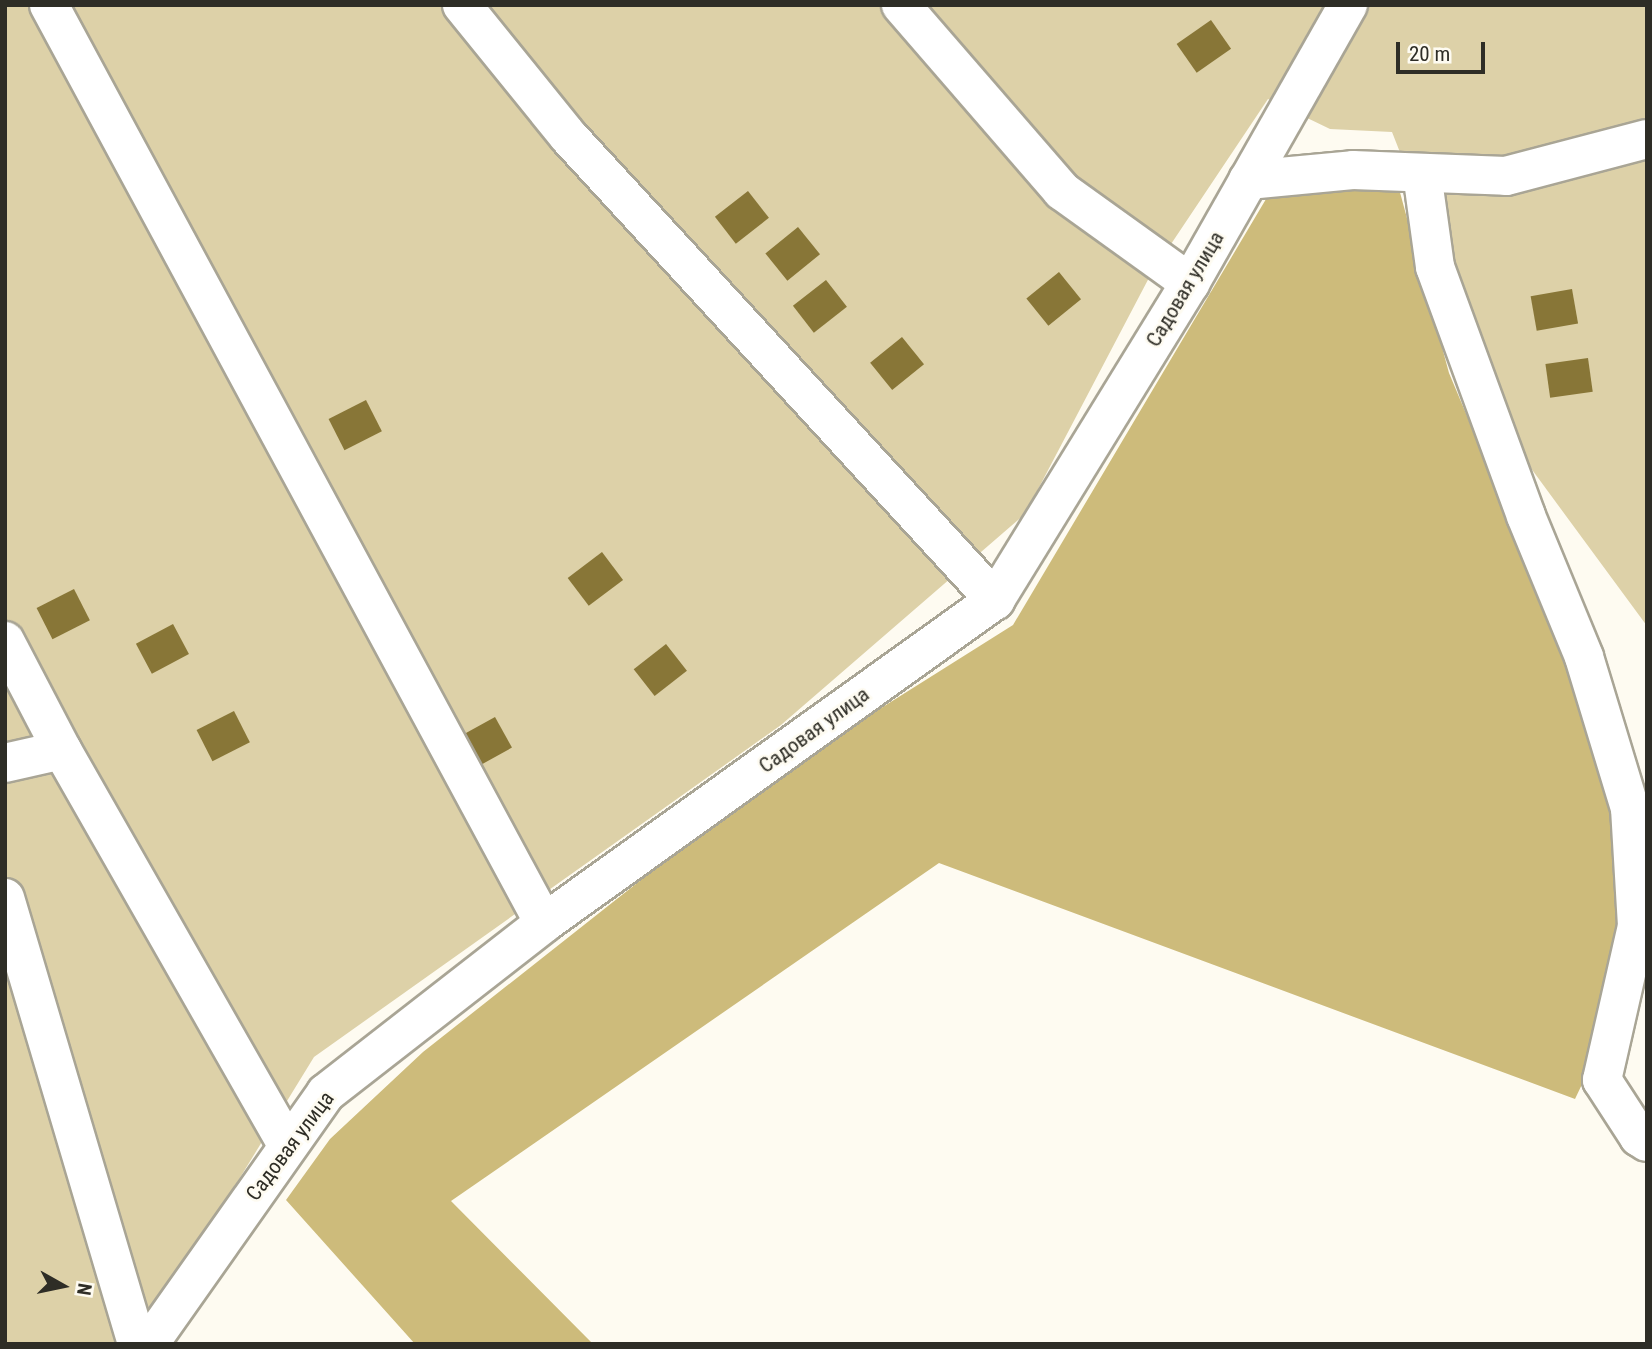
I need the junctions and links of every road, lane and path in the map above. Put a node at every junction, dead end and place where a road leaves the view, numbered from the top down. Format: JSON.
{"nodes":[{"id":1,"x":49,"y":5,"type":"edge"},
{"id":2,"x":462,"y":5,"type":"edge"},
{"id":3,"x":901,"y":5,"type":"edge"},
{"id":4,"x":1348,"y":5,"type":"edge"},
{"id":5,"x":1647,"y":139,"type":"edge"},
{"id":6,"x":1422,"y":173,"type":"junction"},
{"id":7,"x":1248,"y":180,"type":"junction"},
{"id":8,"x":1190,"y":283,"type":"junction"},
{"id":9,"x":995,"y":600,"type":"junction"},
{"id":10,"x":5,"y":641,"type":"edge"},
{"id":11,"x":62,"y":750,"type":"junction"},
{"id":12,"x":5,"y":763,"type":"edge"},
{"id":13,"x":5,"y":898,"type":"edge"},
{"id":14,"x":544,"y":923,"type":"junction"},
{"id":15,"x":1647,"y":1142,"type":"edge"},
{"id":16,"x":287,"y":1145,"type":"junction"},
{"id":17,"x":136,"y":1344,"type":"edge"},
{"id":18,"x":149,"y":1344,"type":"edge"}],
"edges":[{"from":1,"to":14,"type":"street"},
{"from":2,"to":9,"type":"street"},
{"from":3,"to":8,"type":"street"},
{"from":4,"to":7,"type":"street","name":"Садовая улица"},
{"from":5,"to":6,"type":"street"},
{"from":6,"to":7,"type":"street"},
{"from":6,"to":15,"type":"street"},
{"from":7,"to":8,"type":"street","name":"Садовая улица"},
{"from":8,"to":9,"type":"street","name":"Садовая улица"},
{"from":9,"to":14,"type":"street","name":"Садовая улица"},
{"from":10,"to":11,"type":"street"},
{"from":11,"to":12,"type":"street"},
{"from":11,"to":16,"type":"street"},
{"from":13,"to":17,"type":"street"},
{"from":14,"to":16,"type":"street","name":"Садовая улица"},
{"from":16,"to":18,"type":"street","name":"Садовая улица"}]}
